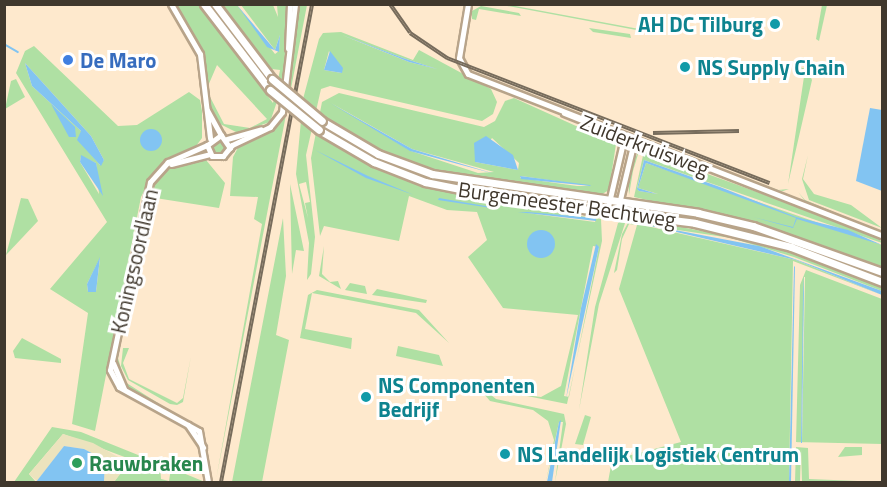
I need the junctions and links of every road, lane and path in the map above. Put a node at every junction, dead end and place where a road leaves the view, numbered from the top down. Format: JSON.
{"nodes":[{"id":1,"x":171,"y":4,"type":"edge"},
{"id":2,"x":204,"y":4,"type":"edge"},
{"id":3,"x":215,"y":4,"type":"edge"},
{"id":4,"x":220,"y":4,"type":"edge"},
{"id":5,"x":290,"y":4,"type":"edge"},
{"id":6,"x":295,"y":4,"type":"edge"},
{"id":7,"x":468,"y":4,"type":"edge"},
{"id":8,"x":222,"y":15,"type":"junction"},
{"id":9,"x":549,"y":105,"type":"junction"},
{"id":10,"x":206,"y":109,"type":"junction"},
{"id":11,"x":626,"y":133,"type":"junction"},
{"id":12,"x":220,"y":135,"type":"junction"},
{"id":13,"x":635,"y":137,"type":"junction"},
{"id":14,"x":210,"y":138,"type":"junction"},
{"id":15,"x":227,"y":139,"type":"junction"},
{"id":16,"x":624,"y":141,"type":"junction"},
{"id":17,"x":633,"y":144,"type":"junction"},
{"id":18,"x":207,"y":145,"type":"junction"},
{"id":19,"x":230,"y":148,"type":"junction"},
{"id":20,"x":210,"y":154,"type":"junction"},
{"id":21,"x":164,"y":166,"type":"junction"},
{"id":22,"x":743,"y":182,"type":"junction"},
{"id":23,"x":610,"y":199,"type":"junction"},
{"id":24,"x":619,"y":200,"type":"junction"},
{"id":25,"x":607,"y":211,"type":"junction"},
{"id":26,"x":617,"y":212,"type":"junction"},
{"id":27,"x":882,"y":235,"type":"edge"},
{"id":28,"x":882,"y":272,"type":"edge"},
{"id":29,"x":882,"y":282,"type":"edge"},
{"id":30,"x":208,"y":483,"type":"edge"}],
"edges":[{"from":1,"to":10,"type":"street"},
{"from":2,"to":25,"type":"main road","name":"Burgemeester Bechtweg","bridge":true},
{"from":3,"to":8,"type":"main road","name":"Burgemeester Bechtweg"},
{"from":4,"to":8,"type":"main road"},
{"from":5,"to":15,"type":"street"},
{"from":6,"to":19,"type":"street"},
{"from":7,"to":9,"type":"street","name":"Zuiderkruisweg"},
{"from":8,"to":23,"type":"main road","name":"Burgemeester Bechtweg","bridge":true},
{"from":9,"to":11,"type":"street","name":"Zuiderkruisweg"},
{"from":9,"to":16,"type":"street","name":"Zuiderkruisweg"},
{"from":10,"to":12,"type":"street"},
{"from":10,"to":14,"type":"street"},
{"from":11,"to":13,"type":"street","name":"Zuiderkruisweg"},
{"from":11,"to":16,"type":"street"},
{"from":12,"to":14,"type":"street"},
{"from":12,"to":15,"type":"street"},
{"from":13,"to":17,"type":"street"},
{"from":13,"to":22,"type":"street","name":"Zuiderkruisweg"},
{"from":14,"to":18,"type":"street"},
{"from":15,"to":19,"type":"street"},
{"from":16,"to":17,"type":"street","name":"Zuiderkruisweg"},
{"from":16,"to":23,"type":"street"},
{"from":17,"to":22,"type":"street","name":"Zuiderkruisweg"},
{"from":17,"to":24,"type":"street"},
{"from":18,"to":20,"type":"street"},
{"from":18,"to":21,"type":"street","name":"Koningsoordlaan"},
{"from":19,"to":20,"type":"street"},
{"from":20,"to":21,"type":"street","name":"Koningsoordlaan"},
{"from":21,"to":30,"type":"street","name":"Koningsoordlaan"},
{"from":22,"to":27,"type":"street","name":"Zuiderkruisweg"},
{"from":23,"to":24,"type":"main road","name":"Burgemeester Bechtweg"},
{"from":23,"to":25,"type":"street"},
{"from":24,"to":26,"type":"street"},
{"from":24,"to":28,"type":"main road","name":"Burgemeester Bechtweg"},
{"from":25,"to":26,"type":"main road","name":"Burgemeester Bechtweg"},
{"from":26,"to":29,"type":"main road","name":"Burgemeester Bechtweg"}]}
